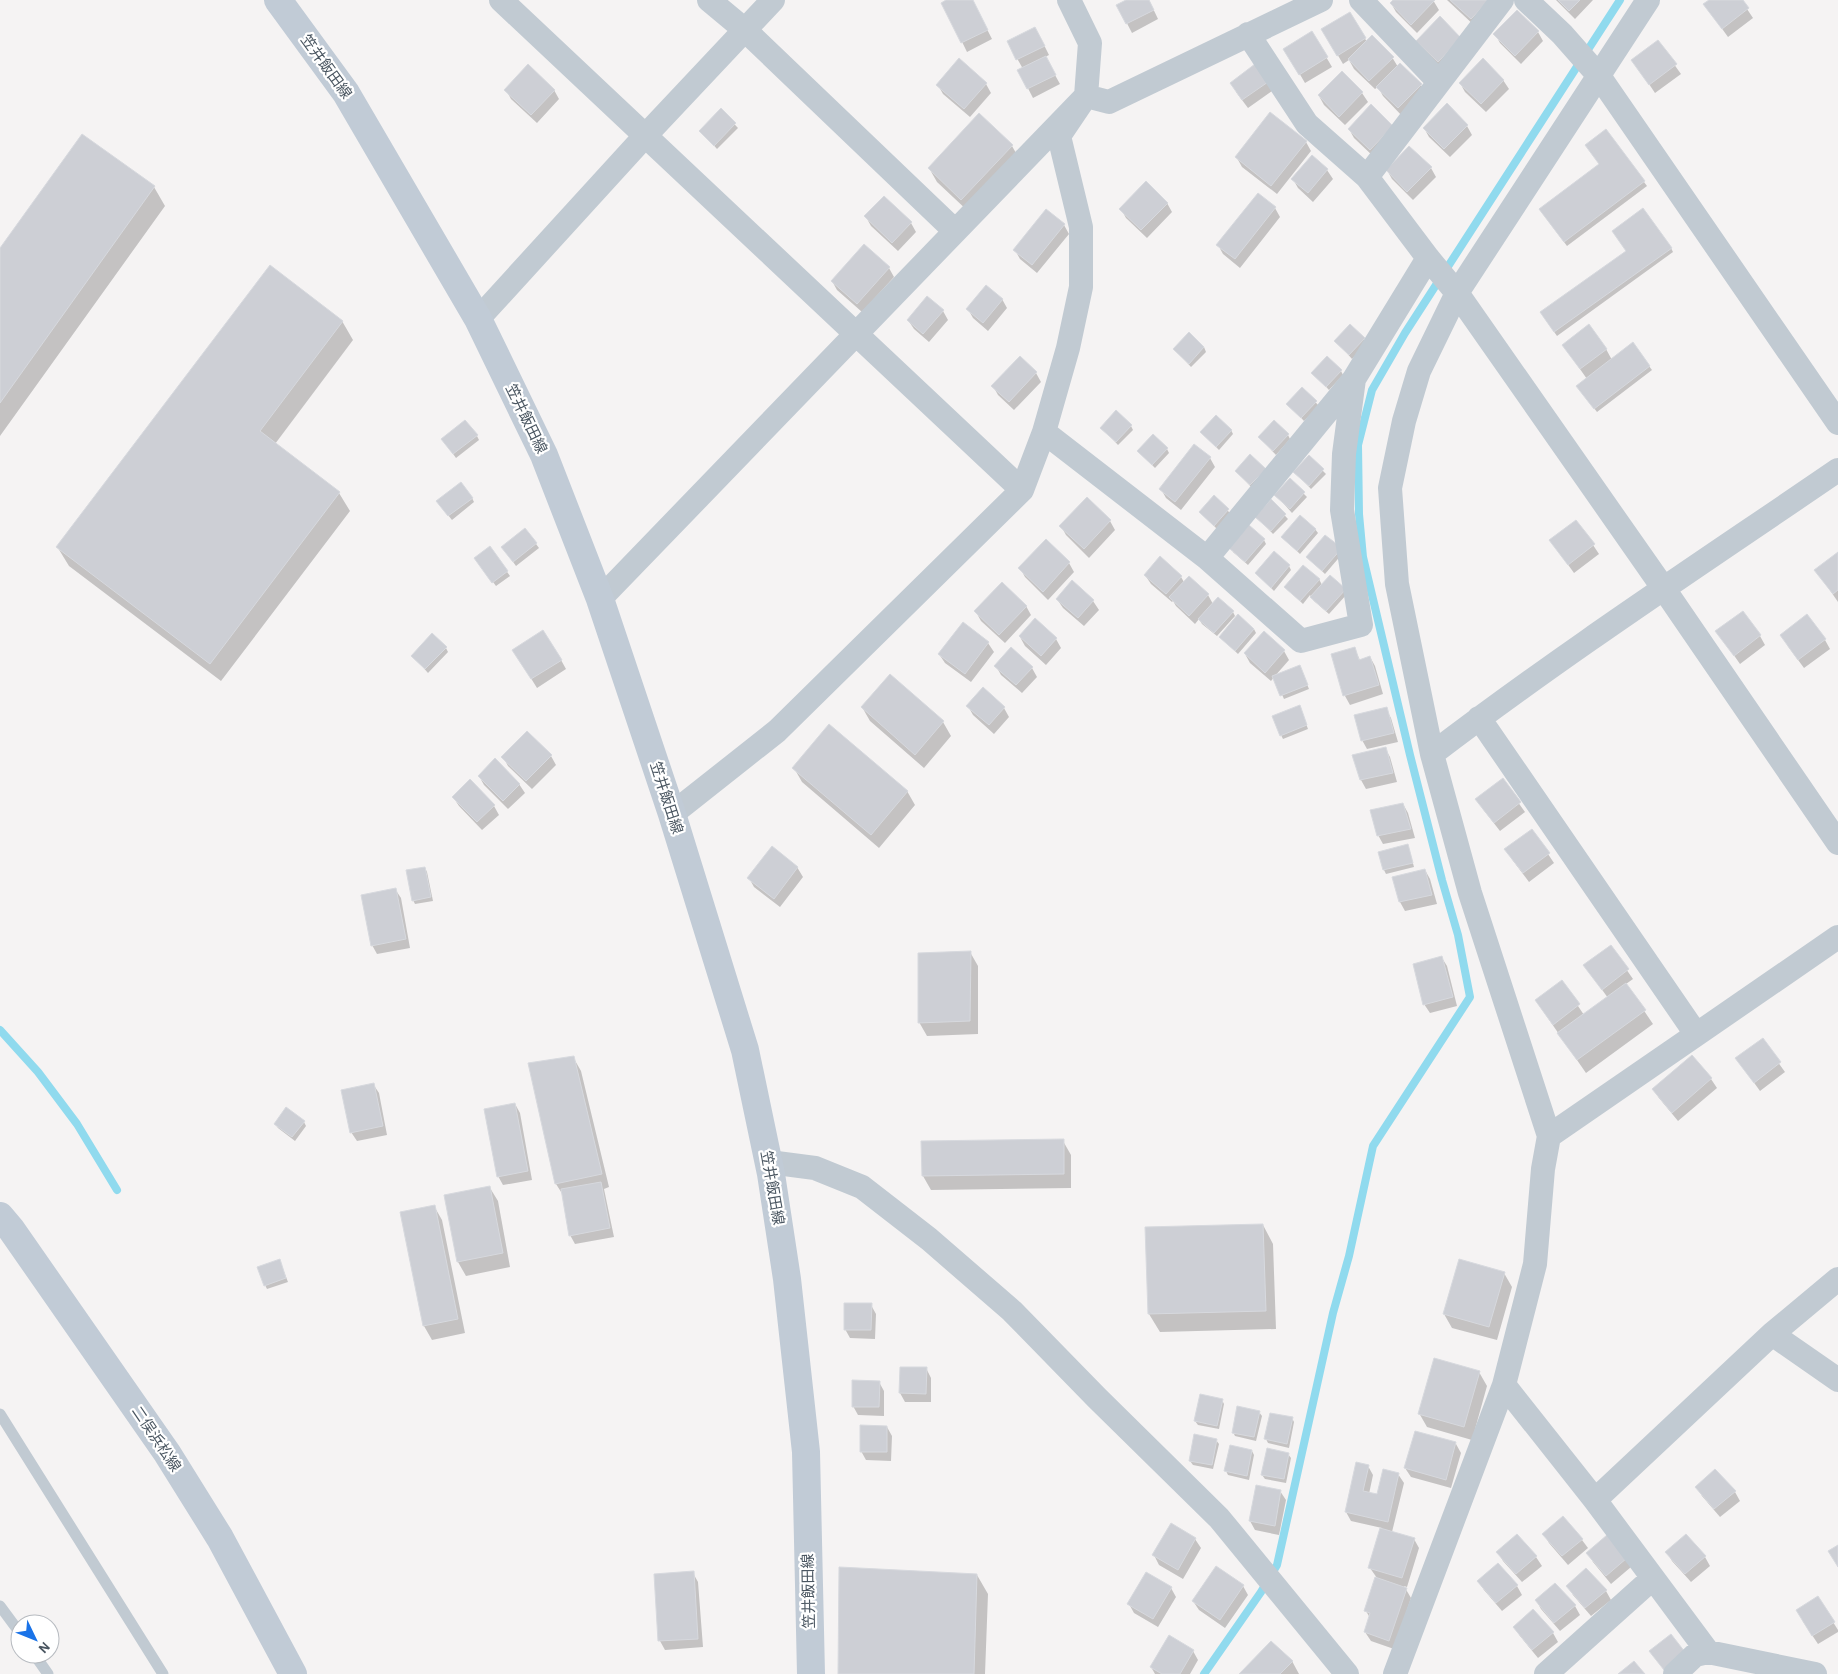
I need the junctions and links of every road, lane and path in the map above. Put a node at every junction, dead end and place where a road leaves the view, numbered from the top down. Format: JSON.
{"nodes":[{"id":1,"x":278,"y":0,"type":"edge"},
{"id":2,"x":501,"y":0,"type":"edge"},
{"id":3,"x":709,"y":0,"type":"edge"},
{"id":4,"x":773,"y":0,"type":"edge"},
{"id":5,"x":1069,"y":0,"type":"edge"},
{"id":6,"x":1321,"y":0,"type":"edge"},
{"id":7,"x":1360,"y":0,"type":"edge"},
{"id":8,"x":1502,"y":0,"type":"edge"},
{"id":9,"x":1526,"y":0,"type":"edge"},
{"id":10,"x":1648,"y":0,"type":"edge"},
{"id":11,"x":745,"y":30,"type":"junction"},
{"id":12,"x":1248,"y":34,"type":"junction"},
{"id":13,"x":1596,"y":73,"type":"junction"},
{"id":14,"x":1439,"y":82,"type":"junction"},
{"id":15,"x":1086,"y":96,"type":"junction"},
{"id":16,"x":645,"y":136,"type":"junction"},
{"id":17,"x":1367,"y":177,"type":"junction"},
{"id":18,"x":954,"y":230,"type":"junction"},
{"id":19,"x":1430,"y":260,"type":"junction"},
{"id":20,"x":1455,"y":290,"type":"junction"},
{"id":21,"x":478,"y":319,"type":"junction"},
{"id":22,"x":856,"y":334,"type":"junction"},
{"id":23,"x":1354,"y":379,"type":"junction"},
{"id":24,"x":1838,"y":423,"type":"edge"},
{"id":25,"x":1044,"y":432,"type":"junction"},
{"id":26,"x":1838,"y":470,"type":"edge"},
{"id":27,"x":1022,"y":490,"type":"junction"},
{"id":28,"x":1207,"y":558,"type":"junction"},
{"id":29,"x":1664,"y":589,"type":"junction"},
{"id":30,"x":600,"y":599,"type":"junction"},
{"id":31,"x":1478,"y":718,"type":"junction"},
{"id":32,"x":1432,"y":754,"type":"junction"},
{"id":33,"x":672,"y":814,"type":"junction"},
{"id":34,"x":1838,"y":843,"type":"edge"},
{"id":35,"x":1838,"y":937,"type":"edge"},
{"id":36,"x":1696,"y":1034,"type":"junction"},
{"id":37,"x":1549,"y":1136,"type":"junction"},
{"id":38,"x":768,"y":1162,"type":"junction"},
{"id":39,"x":0,"y":1216,"type":"edge"},
{"id":40,"x":1838,"y":1279,"type":"edge"},
{"id":41,"x":1772,"y":1334,"type":"junction"},
{"id":42,"x":1838,"y":1380,"type":"edge"},
{"id":43,"x":1504,"y":1385,"type":"junction"},
{"id":44,"x":0,"y":1414,"type":"edge"},
{"id":45,"x":1595,"y":1500,"type":"junction"},
{"id":46,"x":1653,"y":1578,"type":"junction"},
{"id":47,"x":0,"y":1606,"type":"edge"},
{"id":48,"x":10,"y":1620,"type":"edge"},
{"id":49,"x":1708,"y":1652,"type":"junction"},
{"id":50,"x":163,"y":1674,"type":"edge"},
{"id":51,"x":293,"y":1674,"type":"edge"},
{"id":52,"x":810,"y":1674,"type":"edge"},
{"id":53,"x":1348,"y":1674,"type":"edge"},
{"id":54,"x":1395,"y":1674,"type":"edge"},
{"id":55,"x":1546,"y":1674,"type":"edge"},
{"id":56,"x":1675,"y":1674,"type":"edge"},
{"id":57,"x":1815,"y":1674,"type":"edge"}],
"edges":[{"from":1,"to":21,"type":"main road","name":"笠井飯田線"},
{"from":2,"to":16,"type":"street"},
{"from":3,"to":11,"type":"street"},
{"from":4,"to":11,"type":"street"},
{"from":5,"to":15,"type":"street"},
{"from":6,"to":12,"type":"street"},
{"from":7,"to":14,"type":"street"},
{"from":8,"to":14,"type":"street"},
{"from":9,"to":13,"type":"street"},
{"from":10,"to":13,"type":"street"},
{"from":11,"to":16,"type":"street"},
{"from":11,"to":18,"type":"street"},
{"from":12,"to":15,"type":"street"},
{"from":12,"to":17,"type":"street"},
{"from":13,"to":20,"type":"street"},
{"from":13,"to":24,"type":"street"},
{"from":14,"to":17,"type":"street"},
{"from":15,"to":18,"type":"street"},
{"from":15,"to":25,"type":"street"},
{"from":16,"to":21,"type":"street"},
{"from":16,"to":22,"type":"street"},
{"from":17,"to":19,"type":"street"},
{"from":18,"to":22,"type":"street"},
{"from":19,"to":20,"type":"street"},
{"from":19,"to":23,"type":"street"},
{"from":20,"to":29,"type":"street"},
{"from":20,"to":32,"type":"street"},
{"from":21,"to":30,"type":"main road","name":"笠井飯田線"},
{"from":22,"to":27,"type":"street"},
{"from":22,"to":30,"type":"street"},
{"from":23,"to":28,"type":"street"},
{"from":23,"to":28,"type":"street"},
{"from":25,"to":27,"type":"street"},
{"from":25,"to":28,"type":"street"},
{"from":26,"to":29,"type":"street"},
{"from":27,"to":33,"type":"street"},
{"from":29,"to":31,"type":"street"},
{"from":29,"to":34,"type":"street"},
{"from":30,"to":33,"type":"main road","name":"笠井飯田線"},
{"from":31,"to":32,"type":"street"},
{"from":31,"to":36,"type":"street"},
{"from":32,"to":37,"type":"street"},
{"from":33,"to":38,"type":"main road","name":"笠井飯田線"},
{"from":35,"to":36,"type":"street"},
{"from":36,"to":37,"type":"street"},
{"from":37,"to":43,"type":"street"},
{"from":38,"to":52,"type":"main road","name":"笠井飯田線"},
{"from":38,"to":53,"type":"street"},
{"from":39,"to":51,"type":"main road","name":"二俣浜松線"},
{"from":40,"to":41,"type":"street"},
{"from":41,"to":42,"type":"street"},
{"from":41,"to":45,"type":"street"},
{"from":43,"to":45,"type":"street"},
{"from":43,"to":54,"type":"street"},
{"from":44,"to":50,"type":"lane"},
{"from":45,"to":46,"type":"street"},
{"from":46,"to":49,"type":"street"},
{"from":46,"to":55,"type":"street"},
{"from":47,"to":48,"type":"lane"},
{"from":49,"to":56,"type":"street"},
{"from":49,"to":57,"type":"street"}]}
